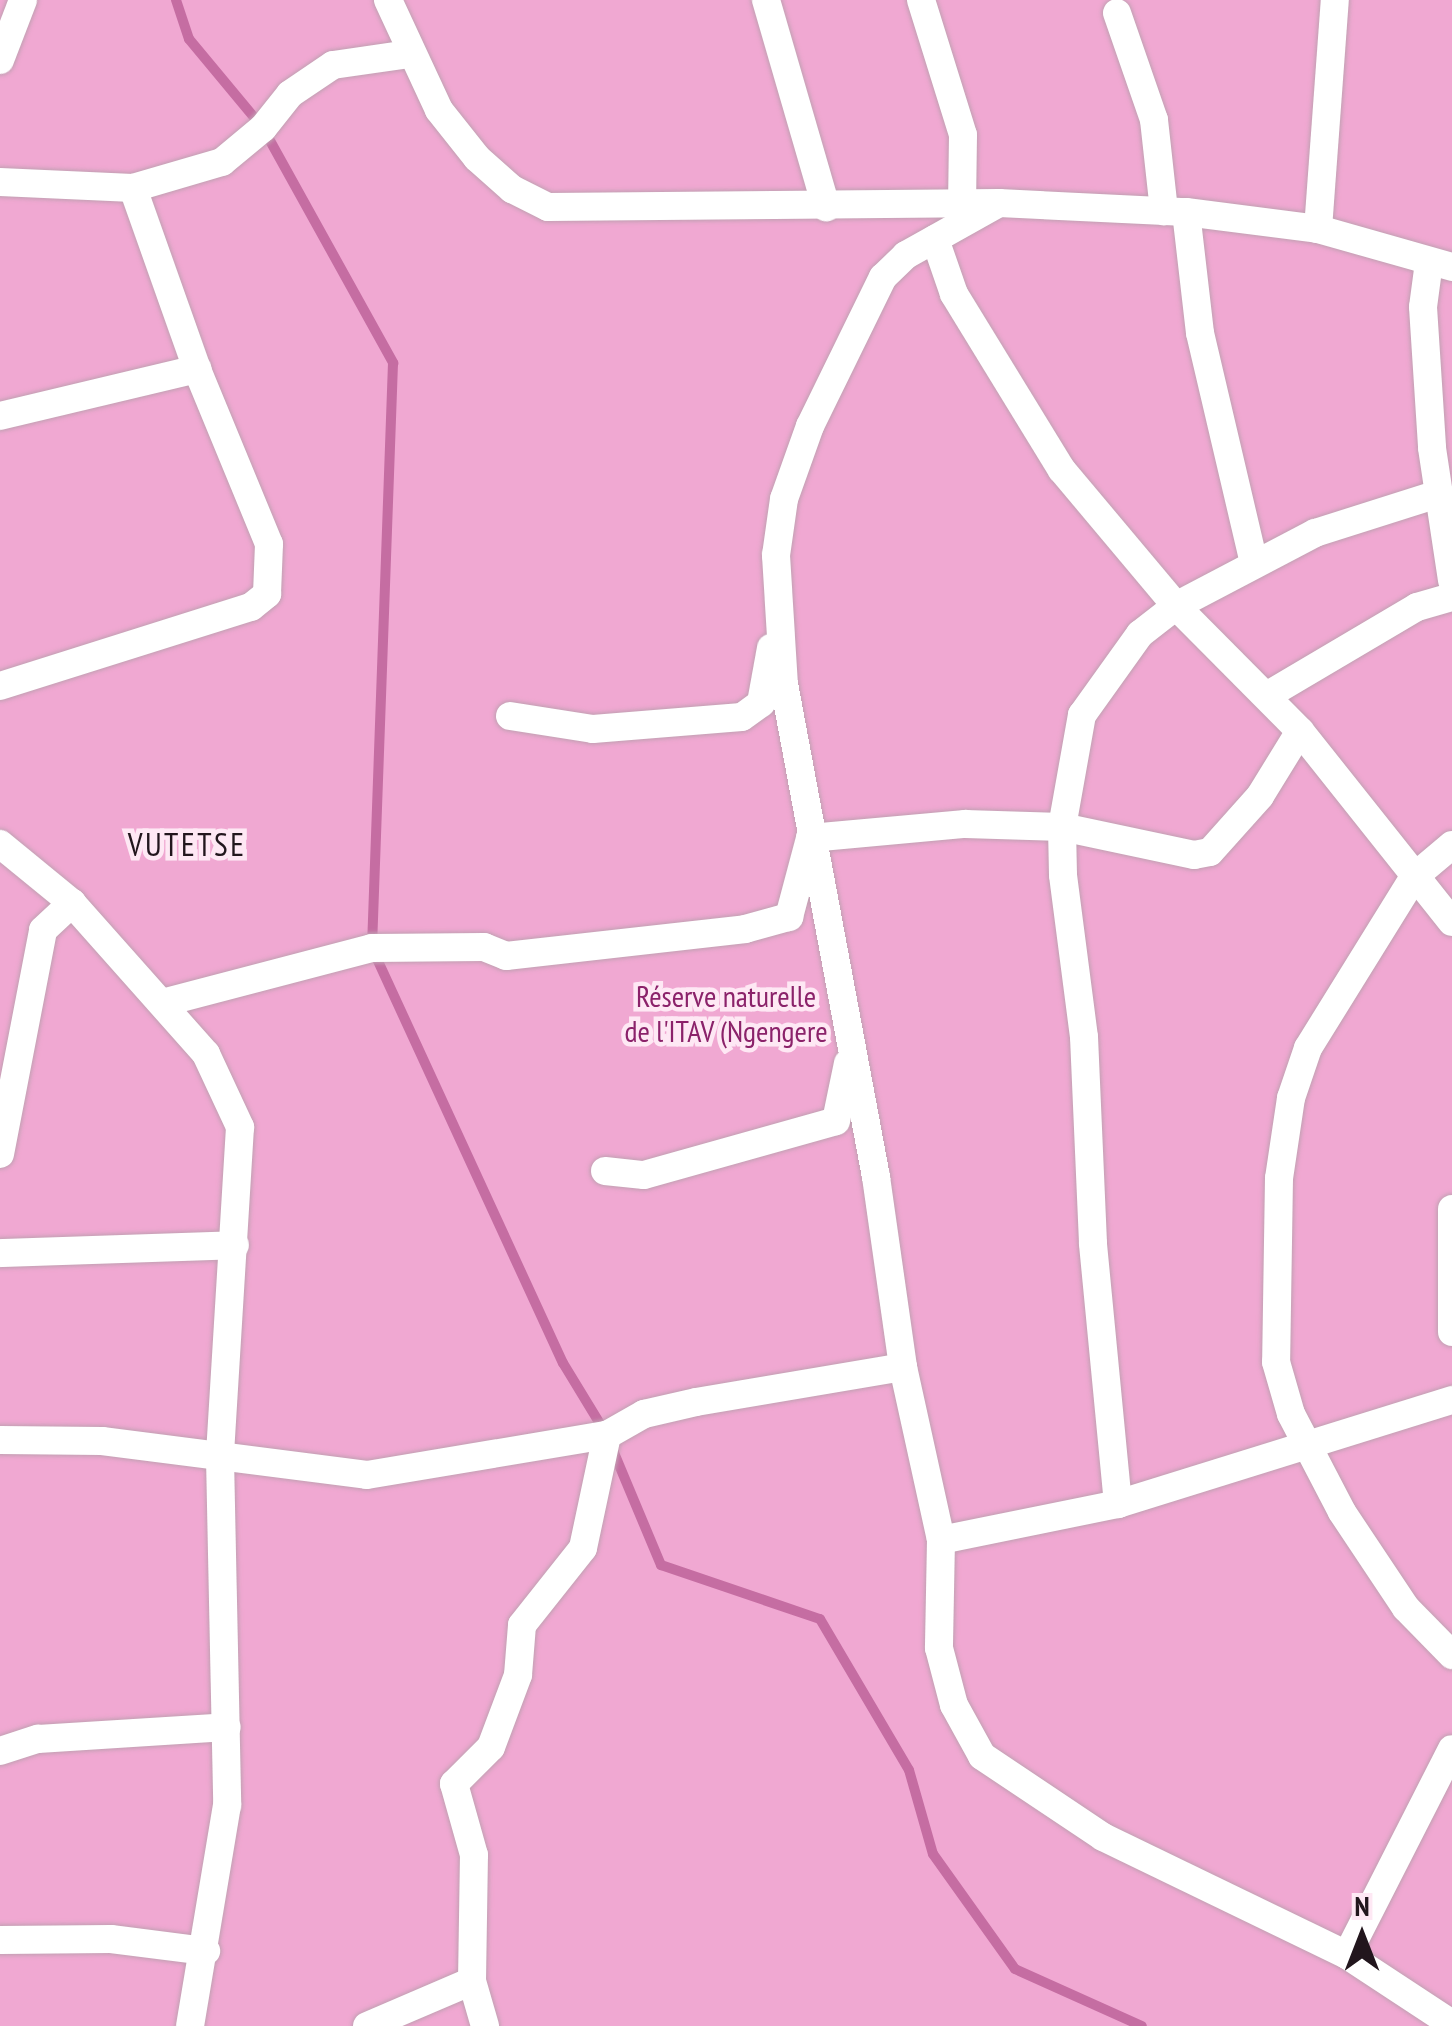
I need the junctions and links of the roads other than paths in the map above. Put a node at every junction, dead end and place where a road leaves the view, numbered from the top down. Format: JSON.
{"nodes":[{"id":1,"x":23,"y":0,"type":"edge"},
{"id":2,"x":388,"y":0,"type":"edge"},
{"id":3,"x":766,"y":0,"type":"edge"},
{"id":4,"x":921,"y":0,"type":"edge"},
{"id":5,"x":1334,"y":0,"type":"edge"},
{"id":6,"x":1117,"y":14,"type":"dead end"},
{"id":7,"x":408,"y":54,"type":"junction"},
{"id":8,"x":0,"y":60,"type":"edge"},
{"id":9,"x":0,"y":182,"type":"edge"},
{"id":10,"x":133,"y":188,"type":"junction"},
{"id":11,"x":962,"y":204,"type":"junction"},
{"id":12,"x":999,"y":204,"type":"junction"},
{"id":13,"x":826,"y":207,"type":"junction"},
{"id":14,"x":1175,"y":212,"type":"junction"},
{"id":15,"x":1318,"y":229,"type":"junction"},
{"id":16,"x":935,"y":239,"type":"junction"},
{"id":17,"x":1440,"y":264,"type":"edge"},
{"id":18,"x":197,"y":369,"type":"junction"},
{"id":19,"x":0,"y":416,"type":"edge"},
{"id":20,"x":1438,"y":494,"type":"junction"},
{"id":21,"x":1254,"y":563,"type":"junction"},
{"id":22,"x":1452,"y":580,"type":"edge"},
{"id":23,"x":1452,"y":598,"type":"edge"},
{"id":24,"x":1176,"y":606,"type":"junction"},
{"id":25,"x":776,"y":627,"type":"junction"},
{"id":26,"x":0,"y":686,"type":"edge"},
{"id":27,"x":1268,"y":695,"type":"junction"},
{"id":28,"x":510,"y":716,"type":"dead end"},
{"id":29,"x":1300,"y":731,"type":"junction"},
{"id":30,"x":1062,"y":828,"type":"junction"},
{"id":31,"x":810,"y":838,"type":"junction"},
{"id":32,"x":0,"y":844,"type":"edge"},
{"id":33,"x":1452,"y":846,"type":"edge"},
{"id":34,"x":1414,"y":877,"type":"junction"},
{"id":35,"x":72,"y":903,"type":"junction"},
{"id":36,"x":1452,"y":922,"type":"edge"},
{"id":37,"x":162,"y":1002,"type":"junction"},
{"id":38,"x":853,"y":1049,"type":"junction"},
{"id":39,"x":0,"y":1154,"type":"edge"},
{"id":40,"x":605,"y":1171,"type":"dead end"},
{"id":41,"x":1452,"y":1210,"type":"edge"},
{"id":42,"x":235,"y":1246,"type":"junction"},
{"id":43,"x":0,"y":1253,"type":"edge"},
{"id":44,"x":1452,"y":1332,"type":"edge"},
{"id":45,"x":903,"y":1367,"type":"junction"},
{"id":46,"x":1452,"y":1400,"type":"edge"},
{"id":47,"x":606,"y":1435,"type":"junction"},
{"id":48,"x":0,"y":1440,"type":"edge"},
{"id":49,"x":1306,"y":1446,"type":"junction"},
{"id":50,"x":220,"y":1458,"type":"junction"},
{"id":51,"x":1118,"y":1504,"type":"junction"},
{"id":52,"x":941,"y":1540,"type":"junction"},
{"id":53,"x":1452,"y":1655,"type":"edge"},
{"id":54,"x":227,"y":1727,"type":"junction"},
{"id":55,"x":1452,"y":1749,"type":"edge"},
{"id":56,"x":0,"y":1751,"type":"edge"},
{"id":57,"x":0,"y":1940,"type":"edge"},
{"id":58,"x":206,"y":1951,"type":"junction"},
{"id":59,"x":1346,"y":1954,"type":"junction"},
{"id":60,"x":472,"y":1981,"type":"junction"},
{"id":61,"x":1452,"y":2024,"type":"edge"},
{"id":62,"x":190,"y":2026,"type":"edge"},
{"id":63,"x":367,"y":2026,"type":"edge"},
{"id":64,"x":484,"y":2026,"type":"edge"}],
"edges":[{"from":1,"to":8,"type":"street"},
{"from":2,"to":7,"type":"street"},
{"from":3,"to":13,"type":"street"},
{"from":4,"to":11,"type":"street"},
{"from":5,"to":15,"type":"street"},
{"from":6,"to":14,"type":"street"},
{"from":7,"to":10,"type":"street"},
{"from":7,"to":13,"type":"street"},
{"from":9,"to":10,"type":"street"},
{"from":10,"to":18,"type":"street"},
{"from":11,"to":12,"type":"street"},
{"from":11,"to":13,"type":"street"},
{"from":12,"to":14,"type":"street"},
{"from":12,"to":16,"type":"street"},
{"from":14,"to":15,"type":"street"},
{"from":14,"to":21,"type":"street"},
{"from":15,"to":17,"type":"street"},
{"from":16,"to":24,"type":"street"},
{"from":16,"to":25,"type":"street"},
{"from":17,"to":20,"type":"street"},
{"from":18,"to":19,"type":"street"},
{"from":18,"to":26,"type":"street"},
{"from":20,"to":21,"type":"street"},
{"from":20,"to":22,"type":"street"},
{"from":21,"to":24,"type":"street"},
{"from":23,"to":27,"type":"street"},
{"from":24,"to":27,"type":"street"},
{"from":24,"to":30,"type":"street"},
{"from":25,"to":28,"type":"street"},
{"from":25,"to":31,"type":"street"},
{"from":27,"to":29,"type":"street"},
{"from":29,"to":30,"type":"street"},
{"from":29,"to":34,"type":"street"},
{"from":30,"to":31,"type":"street"},
{"from":30,"to":51,"type":"street"},
{"from":31,"to":37,"type":"street"},
{"from":31,"to":38,"type":"street"},
{"from":32,"to":35,"type":"street"},
{"from":33,"to":34,"type":"street"},
{"from":34,"to":36,"type":"street"},
{"from":34,"to":49,"type":"street"},
{"from":35,"to":37,"type":"street"},
{"from":35,"to":39,"type":"street"},
{"from":37,"to":42,"type":"street"},
{"from":38,"to":40,"type":"street"},
{"from":38,"to":45,"type":"street"},
{"from":41,"to":44,"type":"street"},
{"from":42,"to":43,"type":"street"},
{"from":42,"to":50,"type":"street"},
{"from":45,"to":47,"type":"street"},
{"from":45,"to":52,"type":"street"},
{"from":46,"to":49,"type":"street"},
{"from":47,"to":50,"type":"street"},
{"from":47,"to":60,"type":"street"},
{"from":48,"to":50,"type":"street"},
{"from":49,"to":51,"type":"street"},
{"from":49,"to":53,"type":"street"},
{"from":50,"to":54,"type":"street"},
{"from":51,"to":52,"type":"street"},
{"from":52,"to":59,"type":"street"},
{"from":54,"to":56,"type":"street"},
{"from":54,"to":58,"type":"street"},
{"from":55,"to":59,"type":"street"},
{"from":57,"to":58,"type":"street"},
{"from":58,"to":62,"type":"street"},
{"from":59,"to":61,"type":"street"},
{"from":60,"to":63,"type":"street"},
{"from":60,"to":64,"type":"street"}]}
